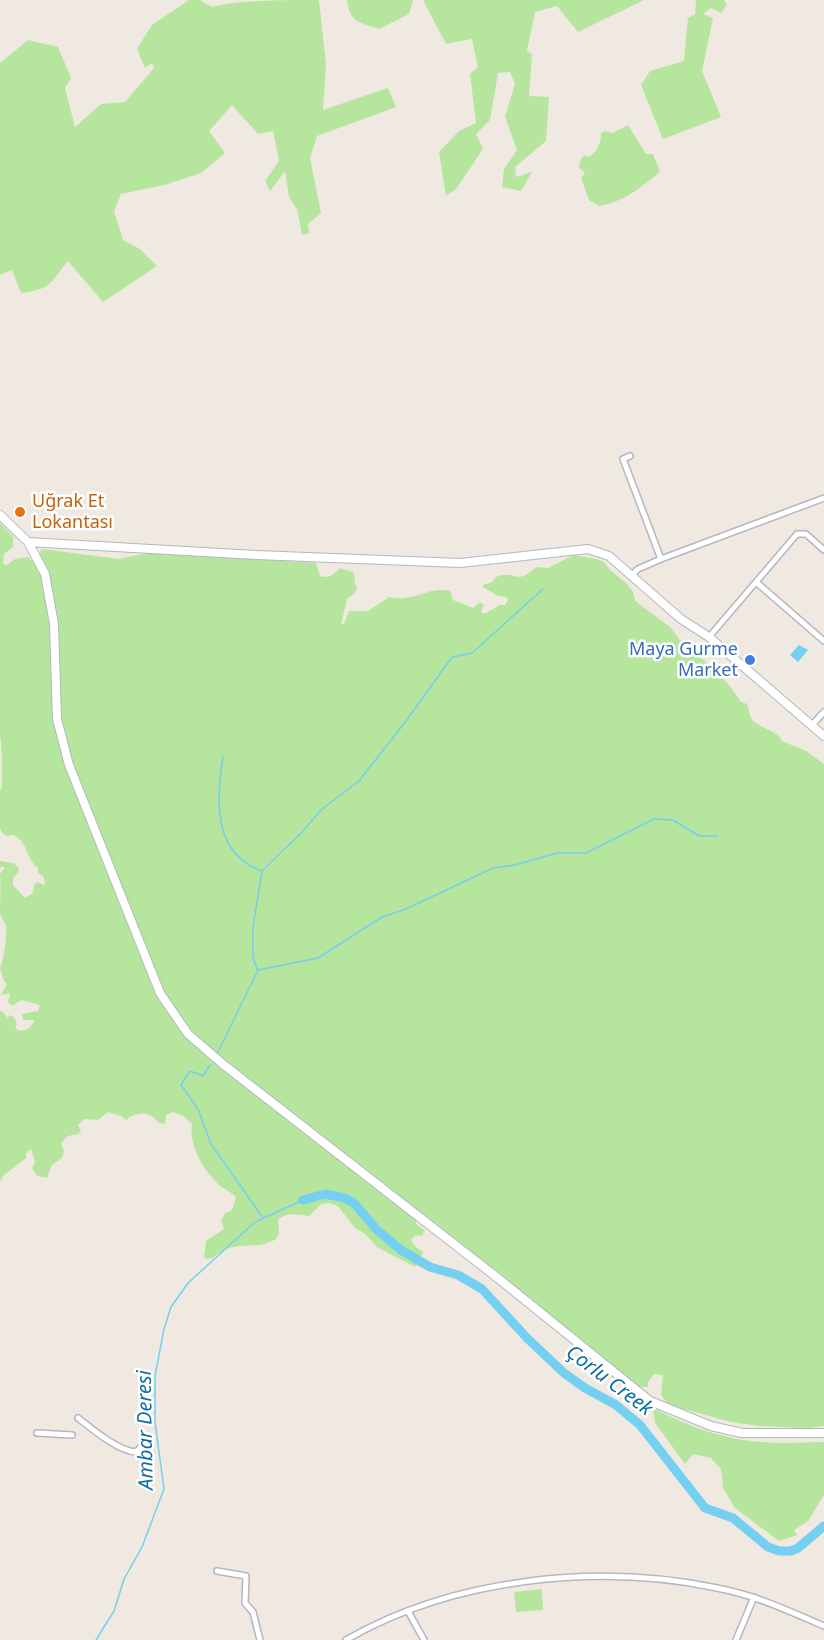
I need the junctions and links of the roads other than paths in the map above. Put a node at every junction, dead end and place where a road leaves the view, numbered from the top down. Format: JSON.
{"nodes":[{"id":1,"x":630,"y":456,"type":"dead end"},
{"id":2,"x":824,"y":498,"type":"edge"},
{"id":3,"x":0,"y":515,"type":"edge"},
{"id":4,"x":28,"y":542,"type":"junction"},
{"id":5,"x":824,"y":550,"type":"edge"},
{"id":6,"x":661,"y":559,"type":"junction"},
{"id":7,"x":631,"y":576,"type":"junction"},
{"id":8,"x":756,"y":582,"type":"junction"},
{"id":9,"x":709,"y":637,"type":"junction"},
{"id":10,"x":824,"y":641,"type":"edge"},
{"id":11,"x":824,"y":712,"type":"edge"},
{"id":12,"x":812,"y":725,"type":"junction"},
{"id":13,"x":824,"y":736,"type":"edge"},
{"id":14,"x":78,"y":1418,"type":"dead end"},
{"id":15,"x":37,"y":1433,"type":"dead end"},
{"id":16,"x":824,"y":1433,"type":"edge"},
{"id":17,"x":72,"y":1435,"type":"dead end"},
{"id":18,"x":142,"y":1446,"type":"dead end"},
{"id":19,"x":217,"y":1571,"type":"dead end"},
{"id":20,"x":754,"y":1597,"type":"junction"},
{"id":21,"x":408,"y":1611,"type":"junction"},
{"id":22,"x":824,"y":1626,"type":"edge"},
{"id":23,"x":260,"y":1640,"type":"edge"},
{"id":24,"x":346,"y":1640,"type":"edge"},
{"id":25,"x":424,"y":1640,"type":"edge"},
{"id":26,"x":736,"y":1640,"type":"edge"}],
"edges":[{"from":1,"to":6,"type":"street"},
{"from":2,"to":6,"type":"street"},
{"from":3,"to":4,"type":"street"},
{"from":4,"to":7,"type":"street"},
{"from":4,"to":16,"type":"street"},
{"from":5,"to":8,"type":"street"},
{"from":6,"to":7,"type":"street"},
{"from":7,"to":9,"type":"street"},
{"from":8,"to":9,"type":"street"},
{"from":8,"to":10,"type":"street"},
{"from":9,"to":12,"type":"street"},
{"from":11,"to":12,"type":"street"},
{"from":12,"to":13,"type":"street"},
{"from":14,"to":18,"type":"street"},
{"from":15,"to":17,"type":"street"},
{"from":19,"to":23,"type":"street"},
{"from":20,"to":21,"type":"street"},
{"from":20,"to":22,"type":"street"},
{"from":20,"to":26,"type":"street"},
{"from":21,"to":24,"type":"street"},
{"from":21,"to":25,"type":"street"}]}
